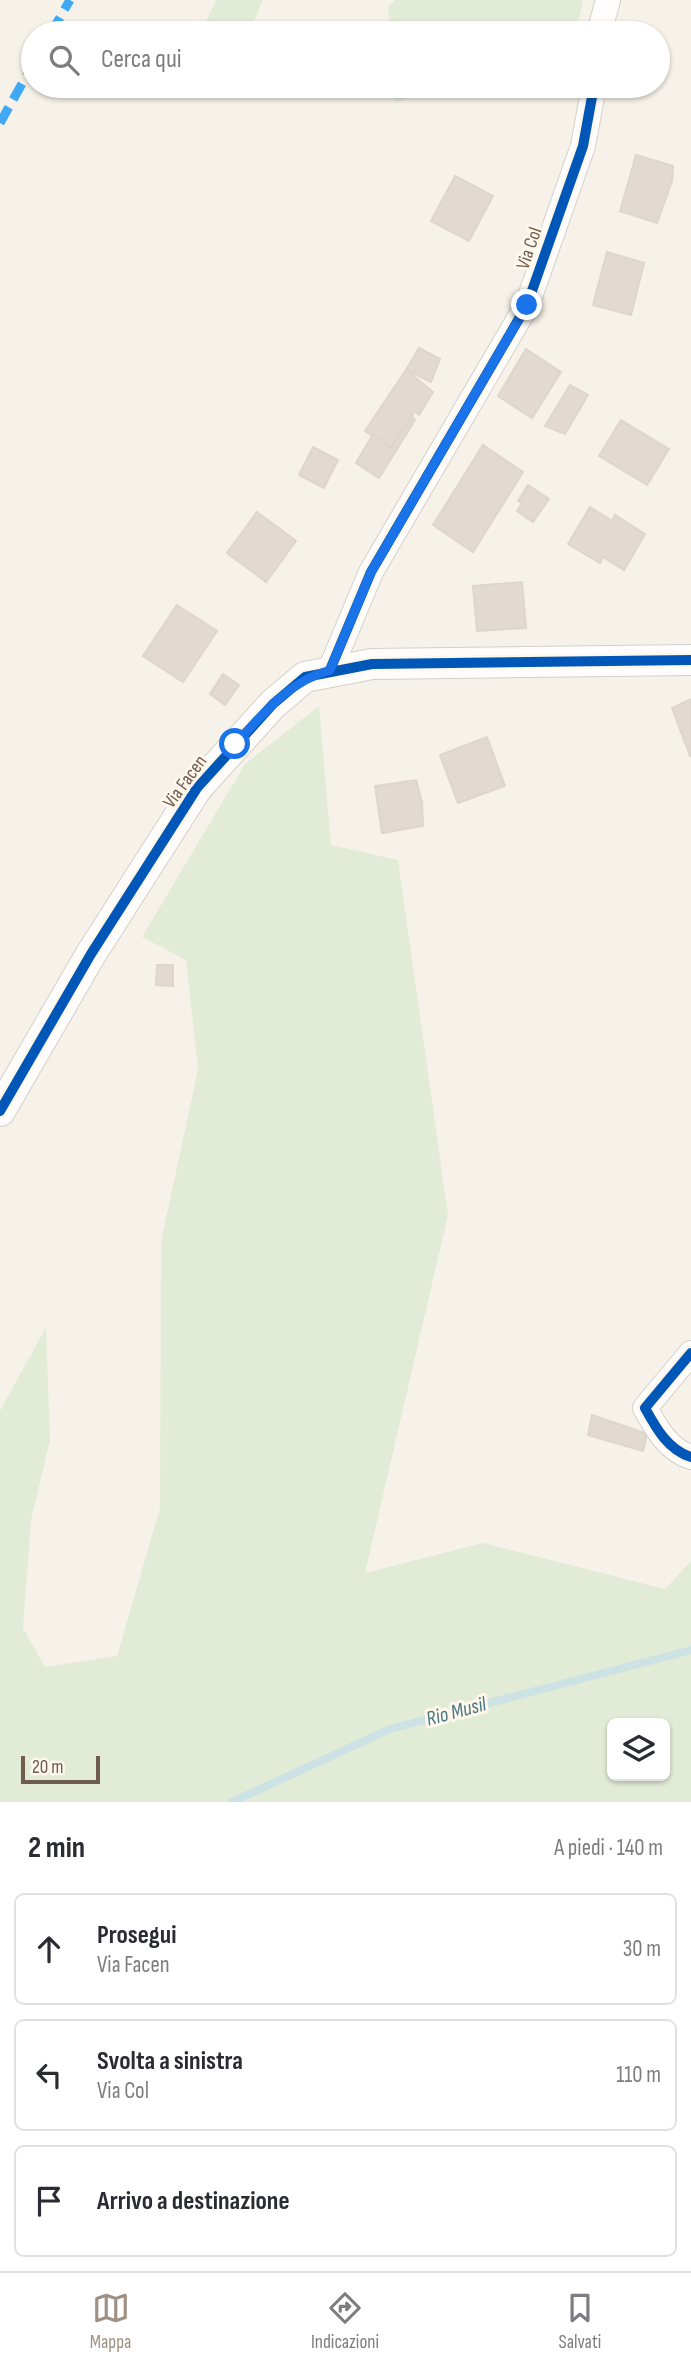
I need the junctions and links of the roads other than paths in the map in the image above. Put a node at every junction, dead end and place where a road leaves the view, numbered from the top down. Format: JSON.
{"nodes":[{"id":1,"x":608,"y":0,"type":"edge"},
{"id":2,"x":602,"y":21,"type":"edge"},
{"id":3,"x":592,"y":98,"type":"edge"},
{"id":4,"x":691,"y":660,"type":"edge"},
{"id":5,"x":330,"y":670,"type":"junction"},
{"id":6,"x":0,"y":1111,"type":"edge"},
{"id":7,"x":691,"y":1353,"type":"edge"},
{"id":8,"x":691,"y":1457,"type":"edge"}],
"edges":[{"from":1,"to":2,"type":"street"},
{"from":3,"to":5,"type":"street","name":"Via Col"},
{"from":4,"to":5,"type":"street","name":"Via Facen"},
{"from":5,"to":6,"type":"street","name":"Via Facen"},
{"from":7,"to":8,"type":"street"}]}
